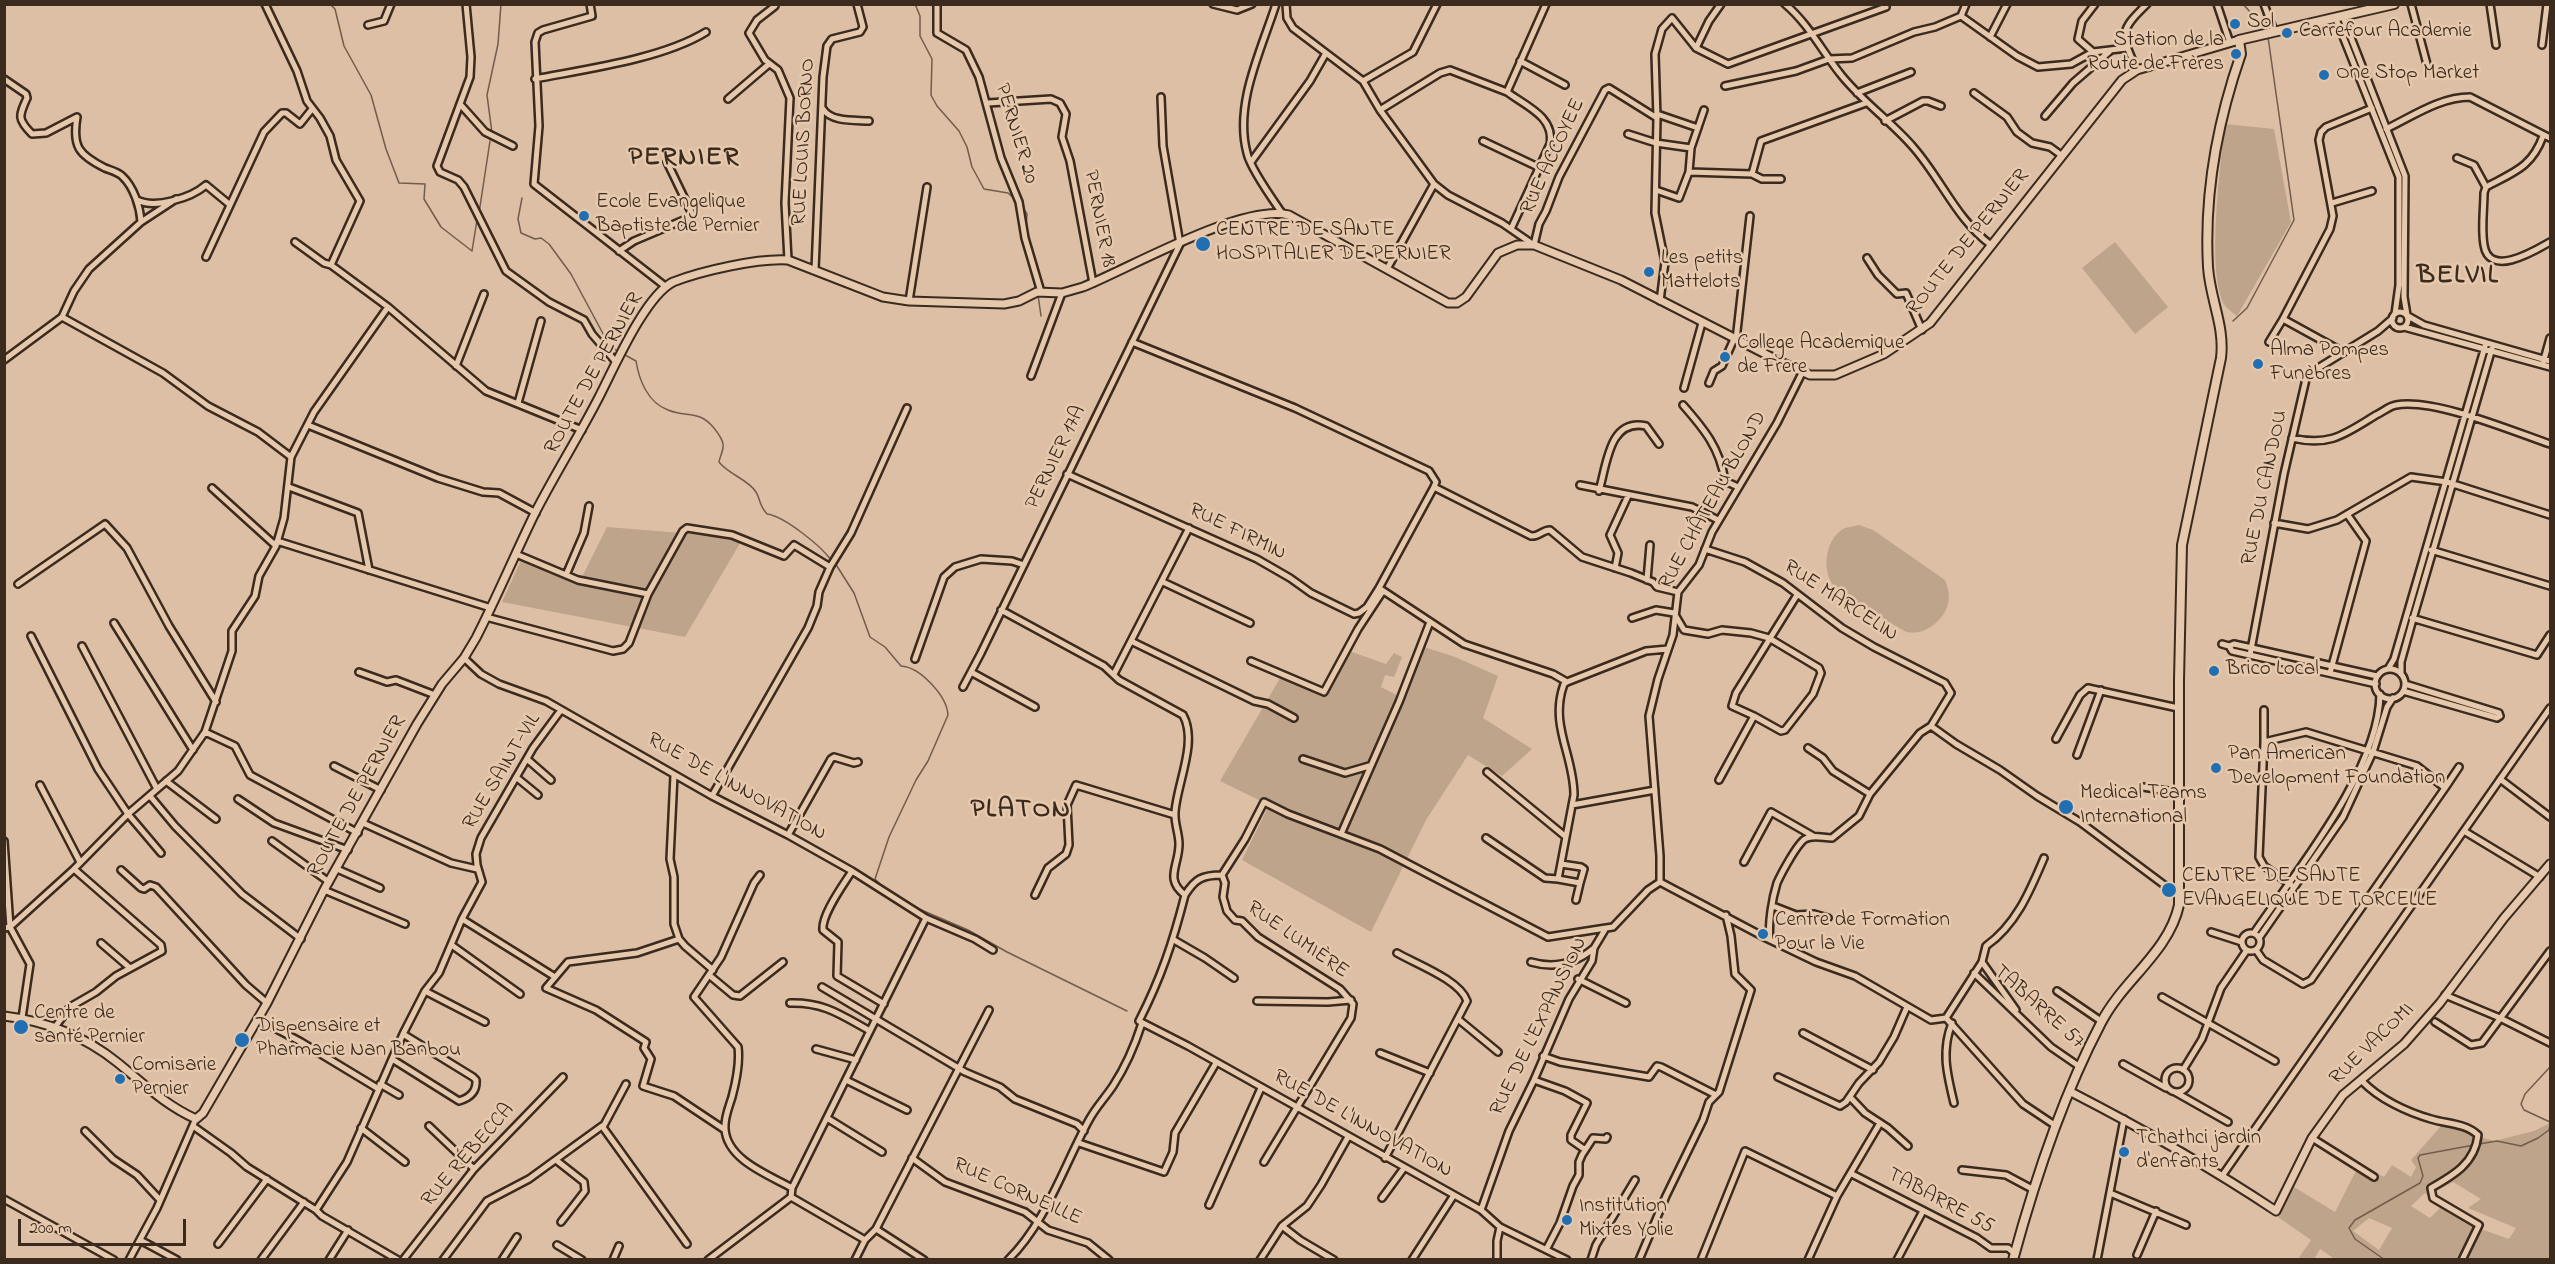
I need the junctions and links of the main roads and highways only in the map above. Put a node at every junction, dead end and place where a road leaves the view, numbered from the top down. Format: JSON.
{"nodes":[{"id":1,"x":2394,"y":4,"type":"edge"},
{"id":2,"x":2381,"y":6,"type":"edge"},
{"id":3,"x":2013,"y":1256,"type":"edge"}],
"edges":[{"from":1,"to":2,"type":"main road"},
{"from":2,"to":3,"type":"main road"}]}
